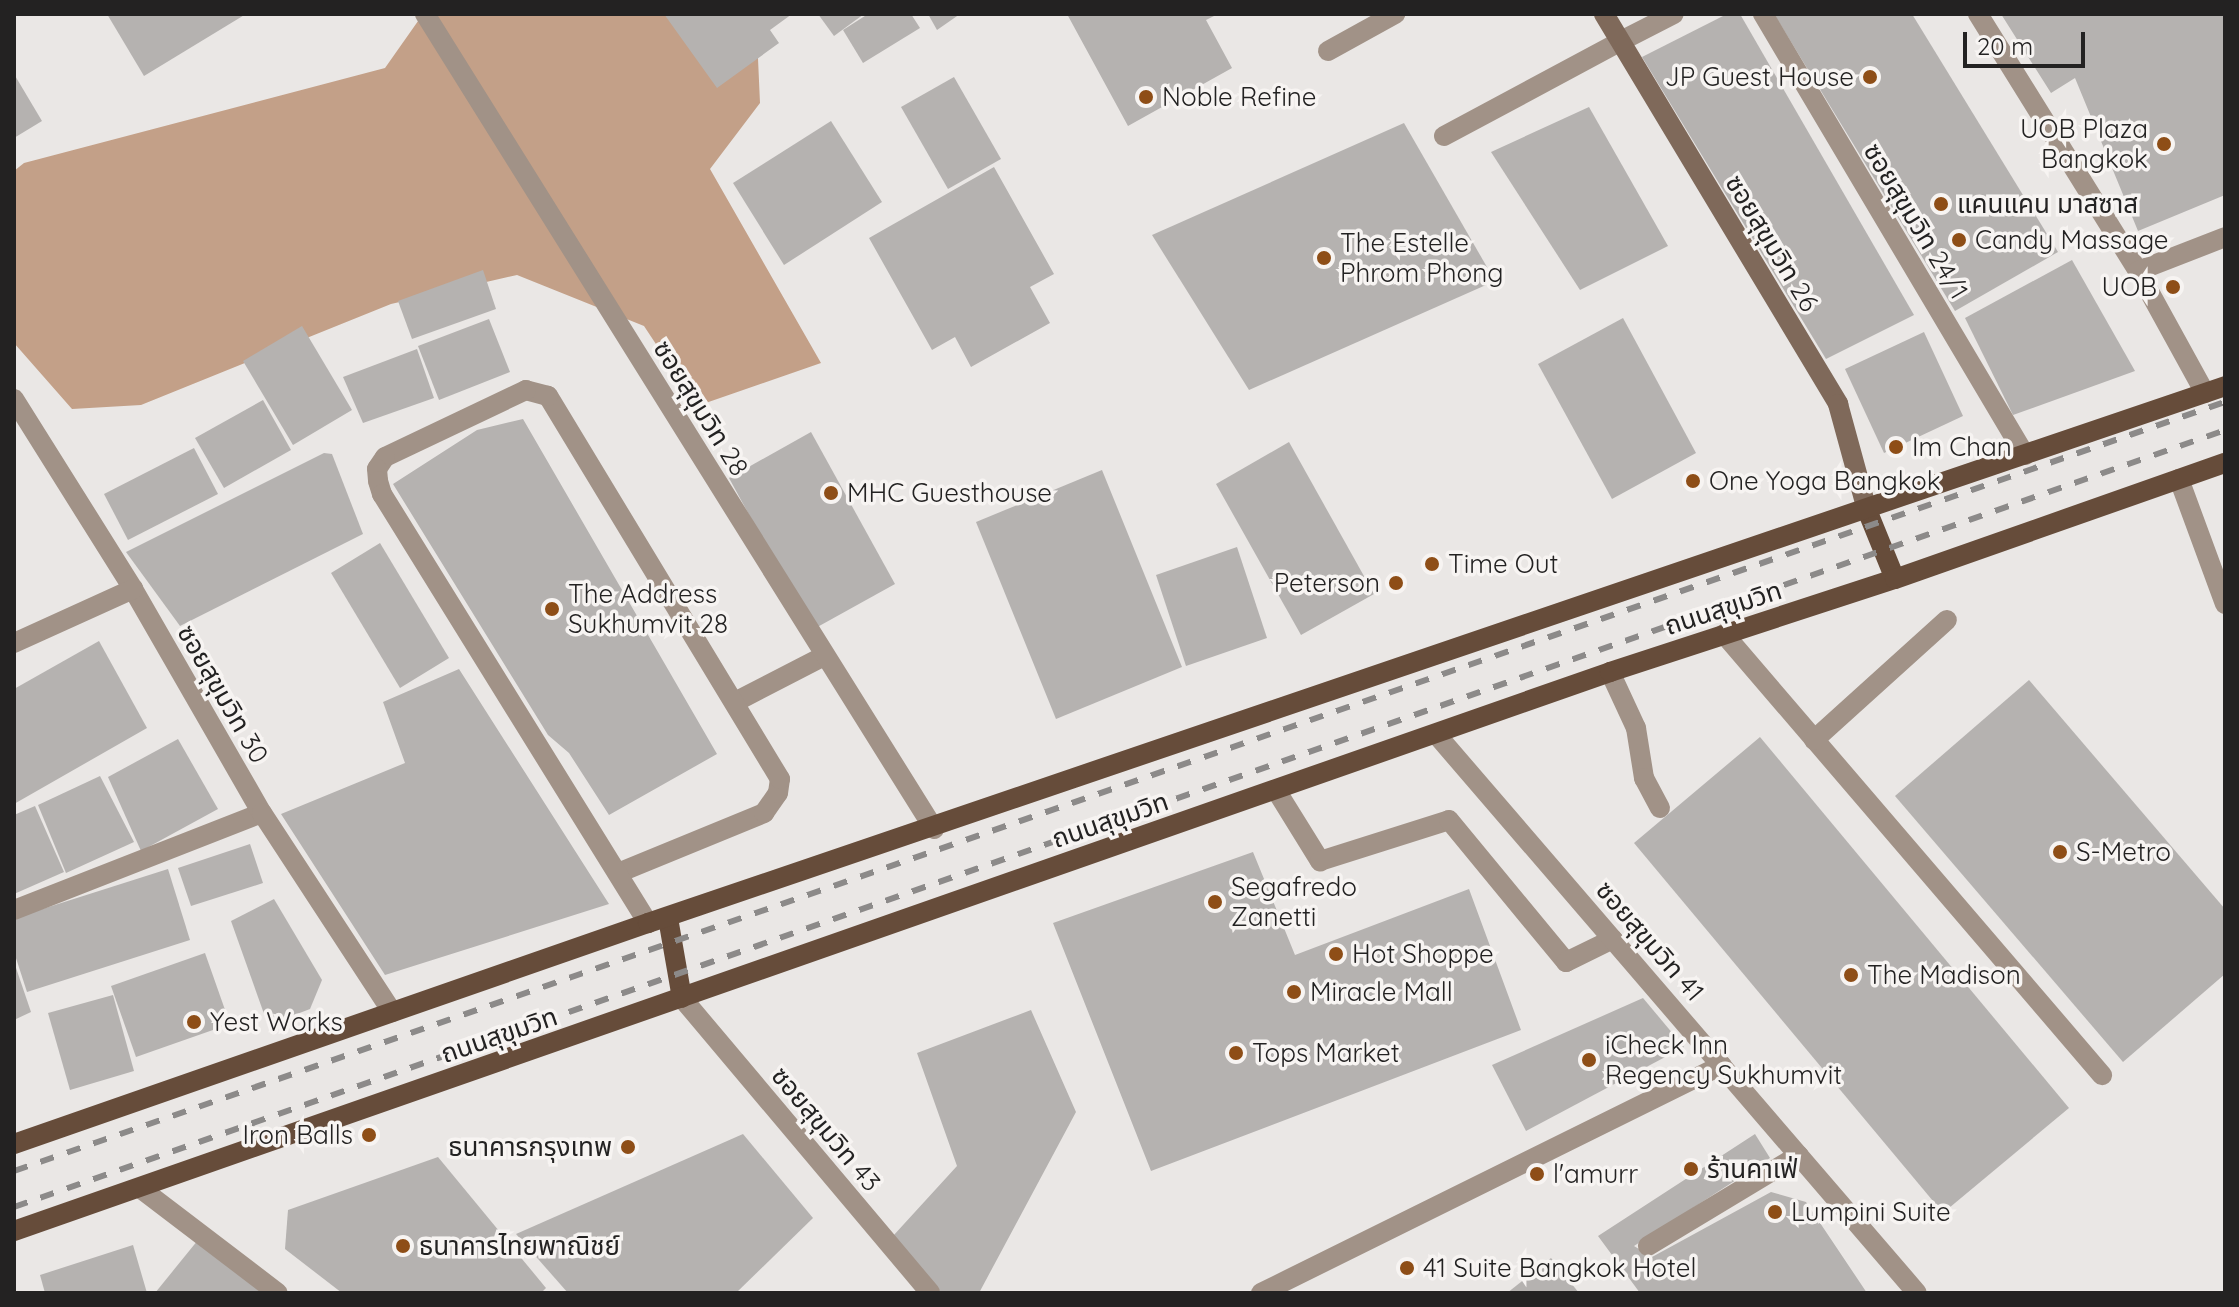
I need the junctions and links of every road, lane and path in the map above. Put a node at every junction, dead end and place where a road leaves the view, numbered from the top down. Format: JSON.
{"nodes":[{"id":1,"x":425,"y":14,"type":"edge"},
{"id":2,"x":1395,"y":14,"type":"edge"},
{"id":3,"x":1604,"y":14,"type":"edge"},
{"id":4,"x":1674,"y":14,"type":"edge"},
{"id":5,"x":1763,"y":14,"type":"edge"},
{"id":6,"x":1978,"y":14,"type":"edge"},
{"id":7,"x":1621,"y":41,"type":"junction"},
{"id":8,"x":1328,"y":51,"type":"dead end"},
{"id":9,"x":1444,"y":136,"type":"dead end"},
{"id":10,"x":2225,"y":237,"type":"edge"},
{"id":11,"x":2138,"y":271,"type":"junction"},
{"id":12,"x":2225,"y":386,"type":"edge"},
{"id":13,"x":2205,"y":393,"type":"junction"},
{"id":14,"x":14,"y":399,"type":"edge"},
{"id":15,"x":2025,"y":455,"type":"junction"},
{"id":16,"x":2225,"y":463,"type":"edge"},
{"id":17,"x":2179,"y":479,"type":"junction"},
{"id":18,"x":1867,"y":510,"type":"junction"},
{"id":19,"x":1895,"y":579,"type":"junction"},
{"id":20,"x":133,"y":589,"type":"junction"},
{"id":21,"x":2225,"y":604,"type":"edge"},
{"id":22,"x":1947,"y":620,"type":"dead end"},
{"id":23,"x":1724,"y":634,"type":"junction"},
{"id":24,"x":14,"y":643,"type":"edge"},
{"id":25,"x":824,"y":656,"type":"junction"},
{"id":26,"x":1610,"y":672,"type":"junction"},
{"id":27,"x":735,"y":702,"type":"junction"},
{"id":28,"x":1436,"y":734,"type":"junction"},
{"id":29,"x":1814,"y":740,"type":"junction"},
{"id":30,"x":1276,"y":790,"type":"junction"},
{"id":31,"x":1660,"y":808,"type":"dead end"},
{"id":32,"x":262,"y":813,"type":"junction"},
{"id":33,"x":934,"y":829,"type":"junction"},
{"id":34,"x":618,"y":873,"type":"junction"},
{"id":35,"x":14,"y":910,"type":"edge"},
{"id":36,"x":668,"y":918,"type":"junction"},
{"id":37,"x":648,"y":923,"type":"junction"},
{"id":38,"x":1613,"y":939,"type":"junction"},
{"id":39,"x":682,"y":998,"type":"junction"},
{"id":40,"x":392,"y":1012,"type":"junction"},
{"id":41,"x":1722,"y":1065,"type":"junction"},
{"id":42,"x":2102,"y":1075,"type":"dead end"},
{"id":43,"x":14,"y":1144,"type":"edge"},
{"id":44,"x":1799,"y":1155,"type":"junction"},
{"id":45,"x":140,"y":1188,"type":"junction"},
{"id":46,"x":14,"y":1231,"type":"edge"},
{"id":47,"x":1648,"y":1246,"type":"dead end"},
{"id":48,"x":278,"y":1293,"type":"edge"},
{"id":49,"x":930,"y":1293,"type":"edge"},
{"id":50,"x":1261,"y":1293,"type":"edge"},
{"id":51,"x":1917,"y":1293,"type":"edge"}],
"edges":[{"from":1,"to":25,"type":"street","name":"ซอยสุขุมวิท 28"},
{"from":2,"to":8,"type":"street"},
{"from":3,"to":7,"type":"street","name":"ซอยสุขุมวิท 26"},
{"from":4,"to":7,"type":"street"},
{"from":5,"to":15,"type":"street","name":"ซอยสุขุมวิท 24/1"},
{"from":6,"to":11,"type":"street"},
{"from":7,"to":9,"type":"street"},
{"from":7,"to":18,"type":"street","name":"ซอยสุขุมวิท 26"},
{"from":10,"to":11,"type":"street"},
{"from":11,"to":13,"type":"street"},
{"from":12,"to":13,"type":"main road","name":"ถนนสุขุมวิท"},
{"from":13,"to":15,"type":"main road","name":"ถนนสุขุมวิท"},
{"from":14,"to":20,"type":"street","name":"ซอยสุขุมวิท 30"},
{"from":15,"to":18,"type":"main road","name":"ถนนสุขุมวิท"},
{"from":16,"to":17,"type":"main road","name":"ถนนสุขุมวิท"},
{"from":17,"to":19,"type":"main road","name":"ถนนสุขุมวิท"},
{"from":17,"to":21,"type":"street"},
{"from":18,"to":19,"type":"main road"},
{"from":18,"to":33,"type":"main road","name":"ถนนสุขุมวิท"},
{"from":19,"to":23,"type":"main road","name":"ถนนสุขุมวิท"},
{"from":20,"to":24,"type":"street"},
{"from":20,"to":32,"type":"street","name":"ซอยสุขุมวิท 30"},
{"from":22,"to":29,"type":"street"},
{"from":23,"to":26,"type":"main road","name":"ถนนสุขุมวิท"},
{"from":23,"to":29,"type":"street"},
{"from":25,"to":27,"type":"street"},
{"from":25,"to":33,"type":"street","name":"ซอยสุขุมวิท 28"},
{"from":26,"to":28,"type":"main road","name":"ถนนสุขุมวิท"},
{"from":26,"to":31,"type":"street"},
{"from":27,"to":34,"type":"street"},
{"from":27,"to":34,"type":"street"},
{"from":28,"to":30,"type":"main road","name":"ถนนสุขุมวิท"},
{"from":28,"to":38,"type":"street","name":"ซอยสุขุมวิท 41"},
{"from":29,"to":42,"type":"street"},
{"from":30,"to":38,"type":"street"},
{"from":30,"to":39,"type":"main road","name":"ถนนสุขุมวิท"},
{"from":32,"to":35,"type":"street"},
{"from":32,"to":40,"type":"street","name":"ซอยสุขุมวิท 30"},
{"from":33,"to":36,"type":"main road","name":"ถนนสุขุมวิท"},
{"from":34,"to":37,"type":"street"},
{"from":36,"to":37,"type":"main road","name":"ถนนสุขุมวิท"},
{"from":36,"to":39,"type":"main road"},
{"from":37,"to":40,"type":"main road","name":"ถนนสุขุมวิท"},
{"from":38,"to":41,"type":"street","name":"ซอยสุขุมวิท 41"},
{"from":39,"to":45,"type":"main road","name":"ถนนสุขุมวิท"},
{"from":39,"to":49,"type":"street","name":"ซอยสุขุมวิท 43"},
{"from":40,"to":43,"type":"main road","name":"ถนนสุขุมวิท"},
{"from":41,"to":44,"type":"street","name":"ซอยสุขุมวิท 41"},
{"from":41,"to":50,"type":"street"},
{"from":44,"to":47,"type":"street"},
{"from":44,"to":51,"type":"street","name":"ซอยสุขุมวิท 41"},
{"from":45,"to":46,"type":"main road","name":"ถนนสุขุมวิท"},
{"from":45,"to":48,"type":"street"}]}
